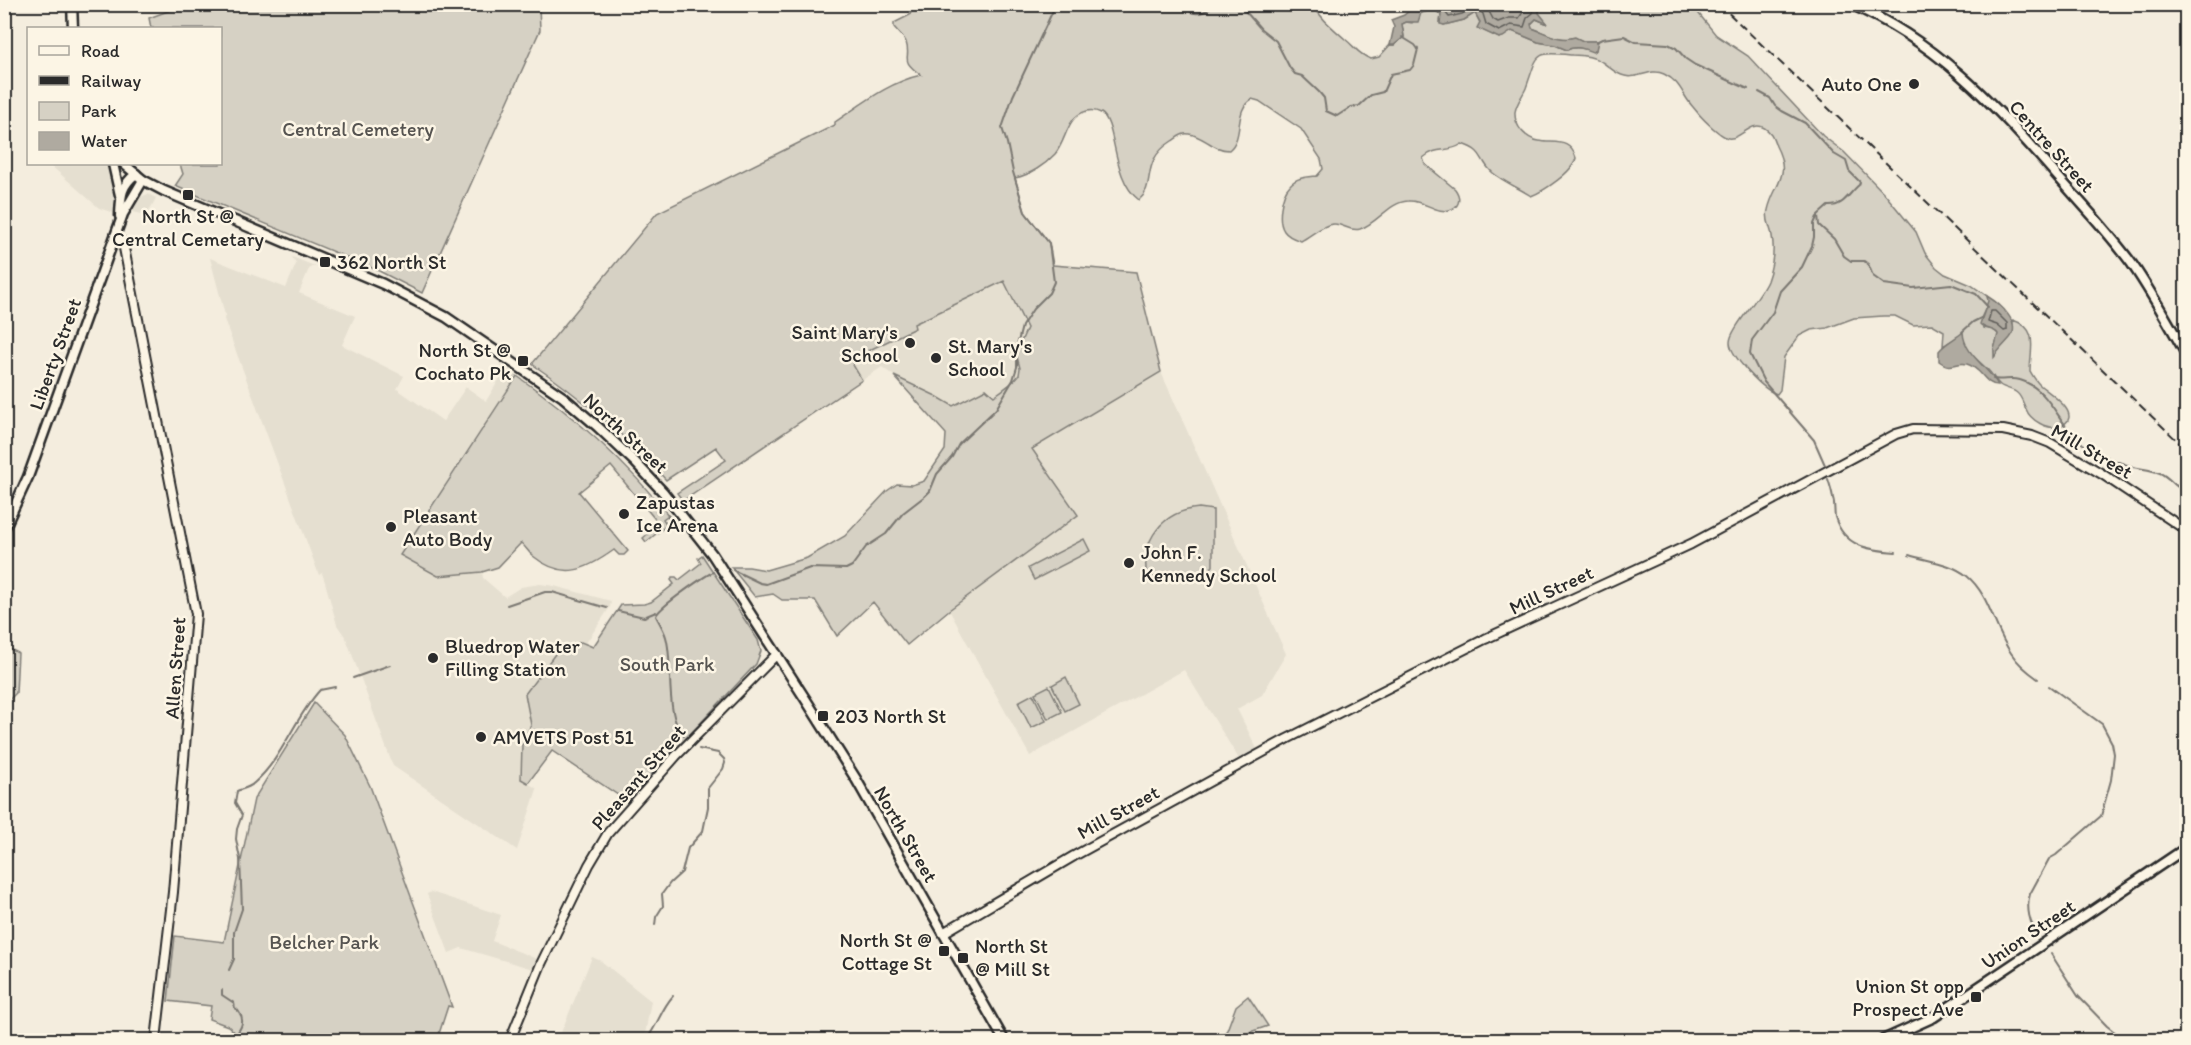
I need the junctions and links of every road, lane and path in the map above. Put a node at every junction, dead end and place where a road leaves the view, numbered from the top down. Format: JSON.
{"nodes":[{"id":1,"x":72,"y":4,"type":"edge"},
{"id":2,"x":1850,"y":4,"type":"edge"},
{"id":3,"x":73,"y":27,"type":"edge"},
{"id":4,"x":114,"y":165,"type":"edge"},
{"id":5,"x":125,"y":165,"type":"edge"},
{"id":6,"x":140,"y":177,"type":"junction"},
{"id":7,"x":120,"y":198,"type":"junction"},
{"id":8,"x":120,"y":222,"type":"junction"},
{"id":9,"x":115,"y":236,"type":"junction"},
{"id":10,"x":2187,"y":354,"type":"edge"},
{"id":11,"x":4,"y":529,"type":"edge"},
{"id":12,"x":2187,"y":530,"type":"edge"},
{"id":13,"x":777,"y":654,"type":"junction"},
{"id":14,"x":2187,"y":848,"type":"edge"},
{"id":15,"x":943,"y":933,"type":"junction"},
{"id":16,"x":156,"y":1041,"type":"edge"},
{"id":17,"x":510,"y":1041,"type":"edge"},
{"id":18,"x":1004,"y":1041,"type":"edge"},
{"id":19,"x":1883,"y":1041,"type":"edge"}],
"edges":[{"from":1,"to":3,"type":"main road"},
{"from":2,"to":10,"type":"main road","name":"Centre Street"},
{"from":4,"to":7,"type":"main road","name":"Liberty Street"},
{"from":5,"to":6,"type":"main road","name":"North Street"},
{"from":6,"to":7,"type":"main road"},
{"from":6,"to":8,"type":"main road","name":"Liberty Street"},
{"from":6,"to":13,"type":"main road","name":"North Street"},
{"from":7,"to":8,"type":"main road","name":"Liberty Street"},
{"from":8,"to":9,"type":"main road","name":"Liberty Street"},
{"from":9,"to":11,"type":"main road","name":"Liberty Street"},
{"from":9,"to":16,"type":"street","name":"Allen Street"},
{"from":12,"to":15,"type":"street","name":"Mill Street"},
{"from":13,"to":15,"type":"main road","name":"North Street"},
{"from":13,"to":17,"type":"street","name":"Pleasant Street"},
{"from":14,"to":19,"type":"main road","name":"Union Street"},
{"from":15,"to":18,"type":"main road","name":"North Street"}]}
